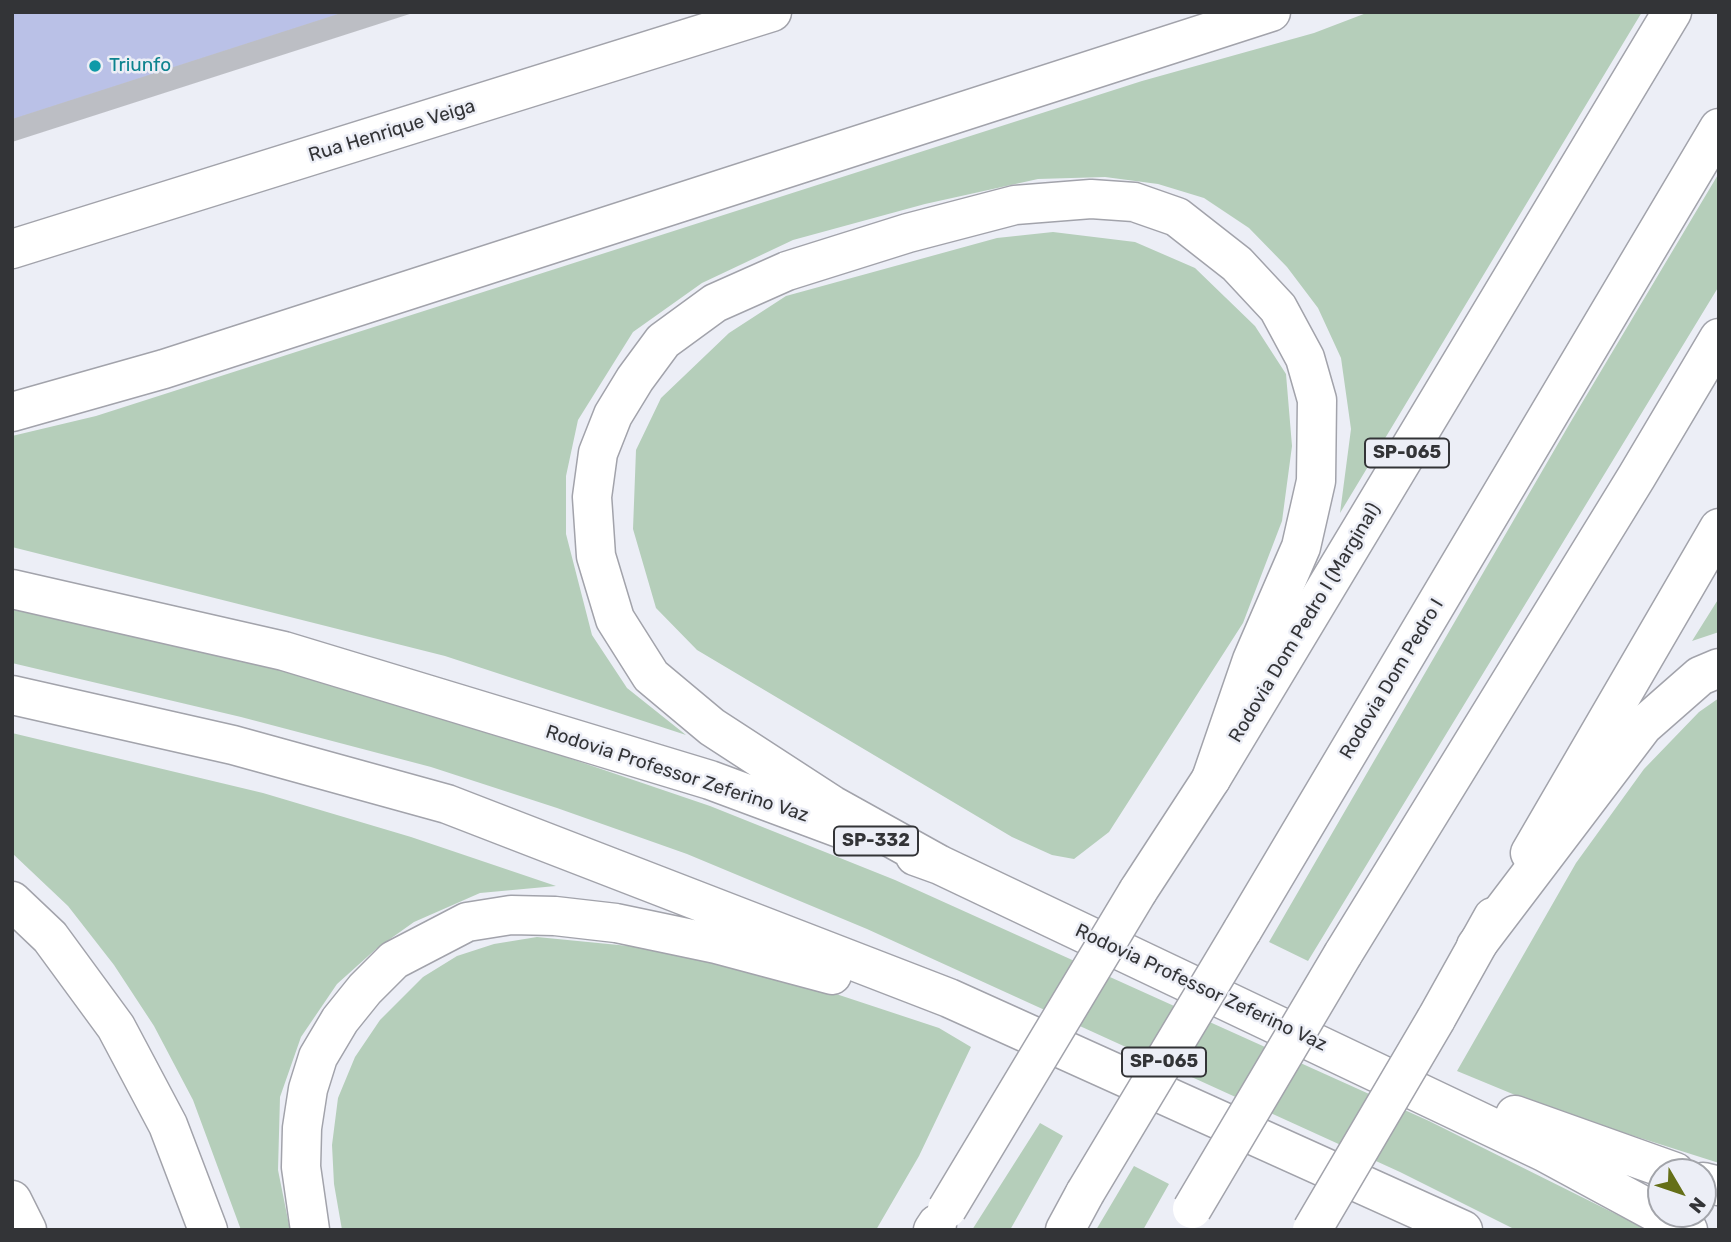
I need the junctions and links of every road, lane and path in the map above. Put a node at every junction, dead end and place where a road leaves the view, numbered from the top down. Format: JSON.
{"nodes":[{"id":1,"x":772,"y":12,"type":"edge"},
{"id":2,"x":1270,"y":12,"type":"edge"},
{"id":3,"x":1672,"y":12,"type":"edge"},
{"id":4,"x":1719,"y":128,"type":"edge"},
{"id":5,"x":12,"y":249,"type":"edge"},
{"id":6,"x":1719,"y":338,"type":"edge"},
{"id":7,"x":12,"y":412,"type":"edge"},
{"id":8,"x":1719,"y":528,"type":"edge"},
{"id":9,"x":12,"y":589,"type":"edge"},
{"id":10,"x":1719,"y":668,"type":"edge"},
{"id":11,"x":12,"y":695,"type":"edge"},
{"id":12,"x":1211,"y":779,"type":"junction"},
{"id":13,"x":940,"y":864,"type":"junction"},
{"id":14,"x":12,"y":901,"type":"edge"},
{"id":15,"x":1476,"y":946,"type":"junction"},
{"id":16,"x":949,"y":998,"type":"junction"},
{"id":17,"x":1327,"y":1048,"type":"junction"},
{"id":18,"x":1647,"y":1162,"type":"edge"},
{"id":19,"x":12,"y":1200,"type":"edge"},
{"id":20,"x":1186,"y":1219,"type":"edge"},
{"id":21,"x":938,"y":1223,"type":"edge"},
{"id":22,"x":27,"y":1230,"type":"edge"},
{"id":23,"x":208,"y":1230,"type":"edge"},
{"id":24,"x":310,"y":1230,"type":"edge"},
{"id":25,"x":1065,"y":1230,"type":"edge"},
{"id":26,"x":1312,"y":1230,"type":"edge"},
{"id":27,"x":1463,"y":1230,"type":"edge"},
{"id":28,"x":1688,"y":1230,"type":"edge"}],
"edges":[{"from":1,"to":5,"type":"main road","name":"Rua Henrique Veiga"},
{"from":2,"to":7,"type":"main road"},
{"from":3,"to":12,"type":"main road","name":"Rodovia Dom Pedro I (Marginal)","number":"SP-065"},
{"from":4,"to":25,"type":"main road","name":"Rodovia Dom Pedro I","number":"SP-065","bridge":true},
{"from":6,"to":20,"type":"main road","bridge":true},
{"from":8,"to":15,"type":"main road"},
{"from":9,"to":13,"type":"main road","name":"Rodovia Professor Zeferino Vaz","number":"SP-332"},
{"from":10,"to":15,"type":"main road"},
{"from":11,"to":16,"type":"main road"},
{"from":12,"to":13,"type":"main road"},
{"from":12,"to":21,"type":"main road","name":"Rodovia Dom Pedro I (Marginal)","number":"SP-065","bridge":true},
{"from":13,"to":17,"type":"main road","name":"Rodovia Professor Zeferino Vaz","number":"SP-332"},
{"from":14,"to":23,"type":"main road"},
{"from":15,"to":26,"type":"main road","bridge":true},
{"from":16,"to":24,"type":"main road"},
{"from":16,"to":27,"type":"main road"},
{"from":17,"to":18,"type":"main road"},
{"from":17,"to":28,"type":"main road","name":"Rodovia Professor Zeferino Vaz","number":"SP-332"},
{"from":19,"to":22,"type":"main road"}]}
